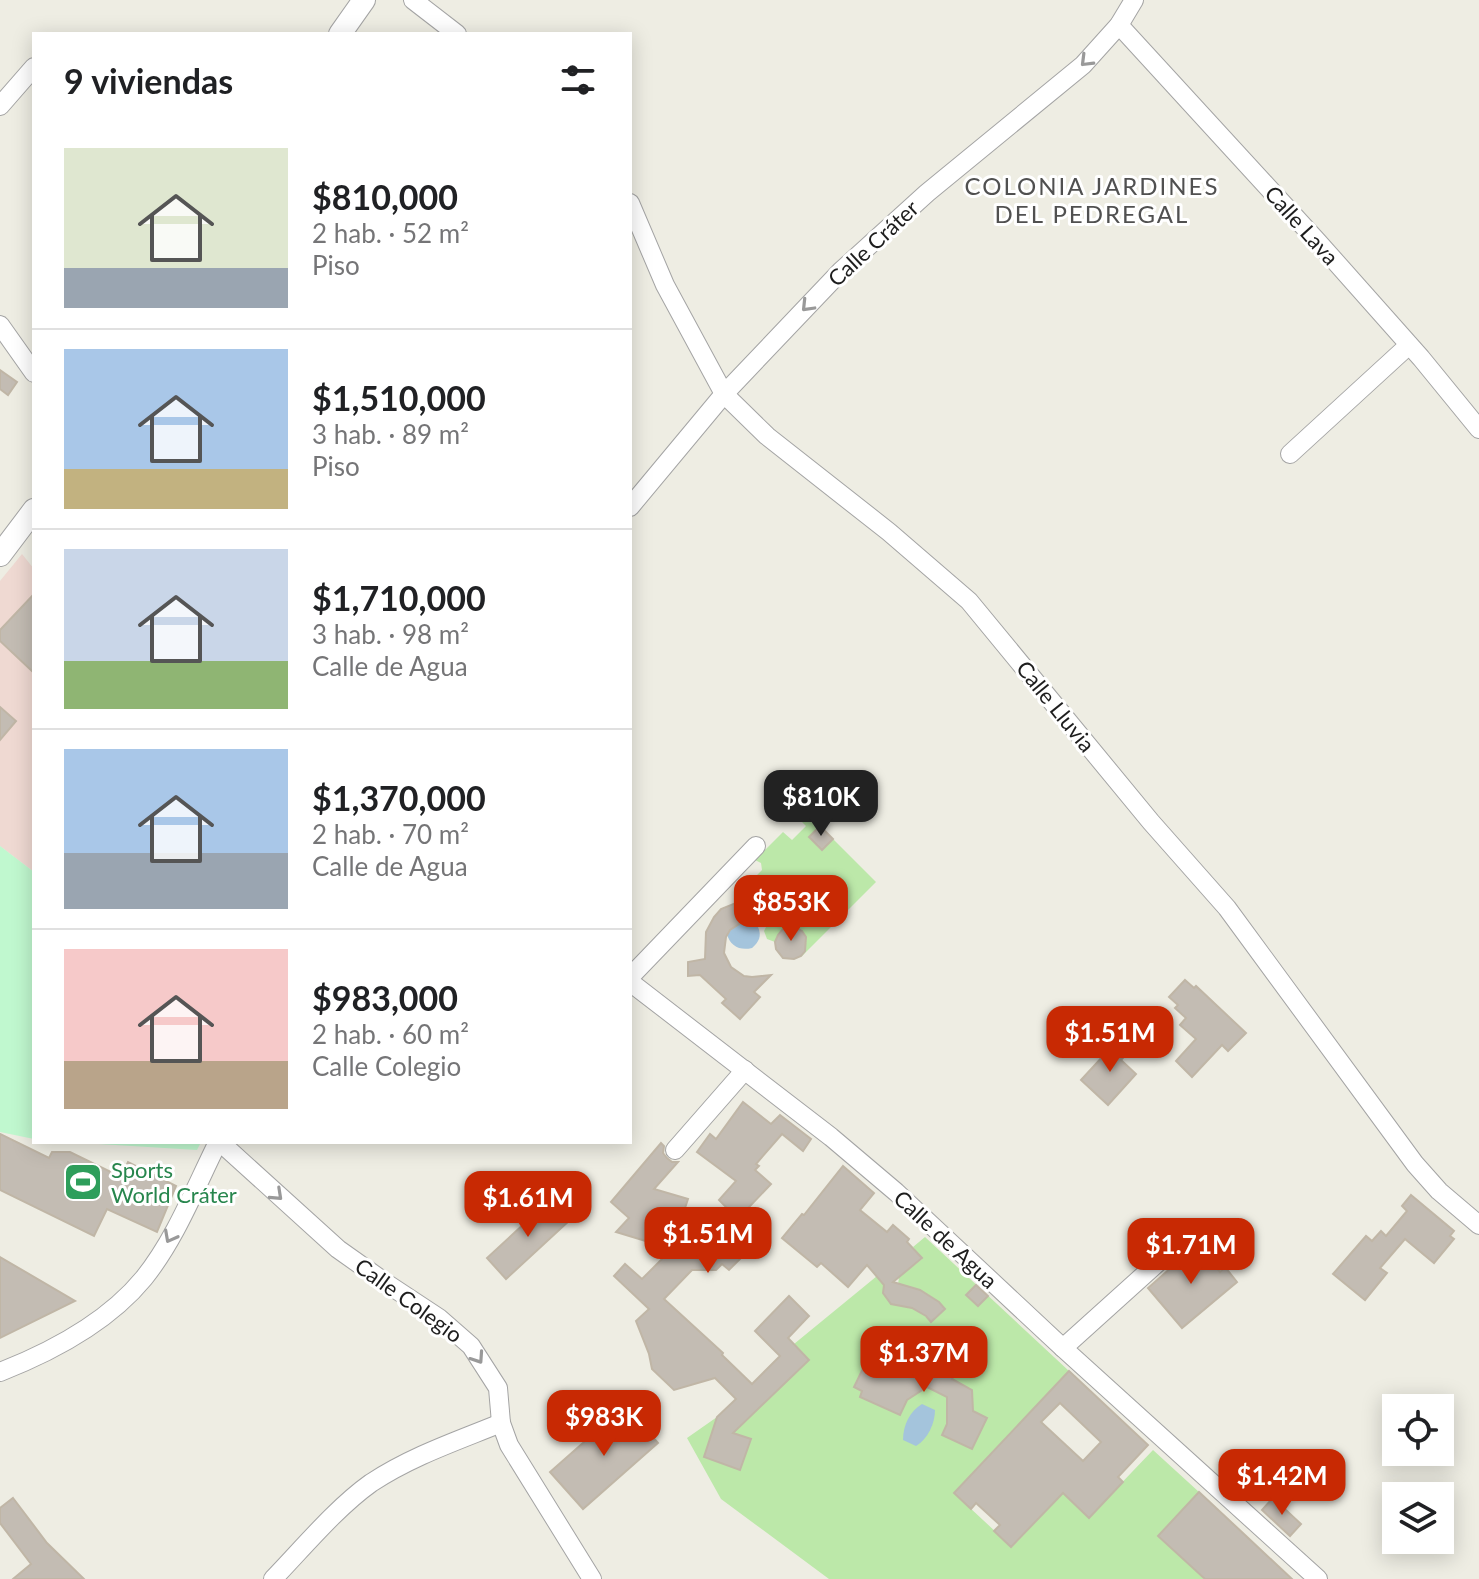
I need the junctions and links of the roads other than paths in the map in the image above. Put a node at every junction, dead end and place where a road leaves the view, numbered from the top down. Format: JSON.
{"nodes":[{"id":1,"x":364,"y":0,"type":"edge"},
{"id":2,"x":413,"y":0,"type":"edge"},
{"id":3,"x":1134,"y":0,"type":"edge"},
{"id":4,"x":1119,"y":25,"type":"junction"},
{"id":5,"x":341,"y":32,"type":"edge"},
{"id":6,"x":454,"y":32,"type":"edge"},
{"id":7,"x":32,"y":69,"type":"edge"},
{"id":8,"x":0,"y":106,"type":"edge"},
{"id":9,"x":632,"y":208,"type":"edge"},
{"id":10,"x":0,"y":325,"type":"edge"},
{"id":11,"x":1409,"y":345,"type":"junction"},
{"id":12,"x":32,"y":370,"type":"edge"},
{"id":13,"x":724,"y":394,"type":"junction"},
{"id":14,"x":1479,"y":429,"type":"edge"},
{"id":15,"x":1290,"y":454,"type":"dead end"},
{"id":16,"x":632,"y":505,"type":"edge"},
{"id":17,"x":32,"y":513,"type":"edge"},
{"id":18,"x":0,"y":555,"type":"edge"},
{"id":19,"x":756,"y":846,"type":"dead end"},
{"id":20,"x":632,"y":978,"type":"edge"},
{"id":21,"x":632,"y":982,"type":"edge"},
{"id":22,"x":745,"y":1070,"type":"junction"},
{"id":23,"x":218,"y":1144,"type":"edge"},
{"id":24,"x":221,"y":1144,"type":"edge"},
{"id":25,"x":675,"y":1150,"type":"dead end"},
{"id":26,"x":1479,"y":1225,"type":"edge"},
{"id":27,"x":1175,"y":1247,"type":"dead end"},
{"id":28,"x":1063,"y":1348,"type":"junction"},
{"id":29,"x":0,"y":1372,"type":"edge"},
{"id":30,"x":501,"y":1423,"type":"junction"},
{"id":31,"x":273,"y":1579,"type":"edge"},
{"id":32,"x":592,"y":1579,"type":"edge"},
{"id":33,"x":1318,"y":1579,"type":"edge"}],
"edges":[{"from":1,"to":5,"type":"street"},
{"from":2,"to":6,"type":"street"},
{"from":3,"to":4,"type":"street","name":"Calle Cráter"},
{"from":4,"to":11,"type":"street","name":"Calle Lava"},
{"from":4,"to":13,"type":"street","name":"Calle Cráter","one_way":true},
{"from":7,"to":8,"type":"street"},
{"from":9,"to":13,"type":"street","name":"Calle Lluvia"},
{"from":10,"to":12,"type":"street"},
{"from":11,"to":14,"type":"street","name":"Calle Lava"},
{"from":11,"to":15,"type":"street"},
{"from":13,"to":16,"type":"street","name":"Calle Cráter"},
{"from":13,"to":26,"type":"street","name":"Calle Lluvia"},
{"from":17,"to":18,"type":"street"},
{"from":19,"to":20,"type":"street"},
{"from":21,"to":22,"type":"street","name":"Calle de Agua"},
{"from":22,"to":25,"type":"street"},
{"from":22,"to":28,"type":"street","name":"Calle de Agua"},
{"from":23,"to":29,"type":"street","one_way":true},
{"from":24,"to":30,"type":"street","name":"Calle Colegio","one_way":true},
{"from":27,"to":28,"type":"street"},
{"from":28,"to":33,"type":"street","name":"Calle de Agua"},
{"from":30,"to":31,"type":"street"},
{"from":30,"to":32,"type":"street","name":"Calle Colegio"}]}
